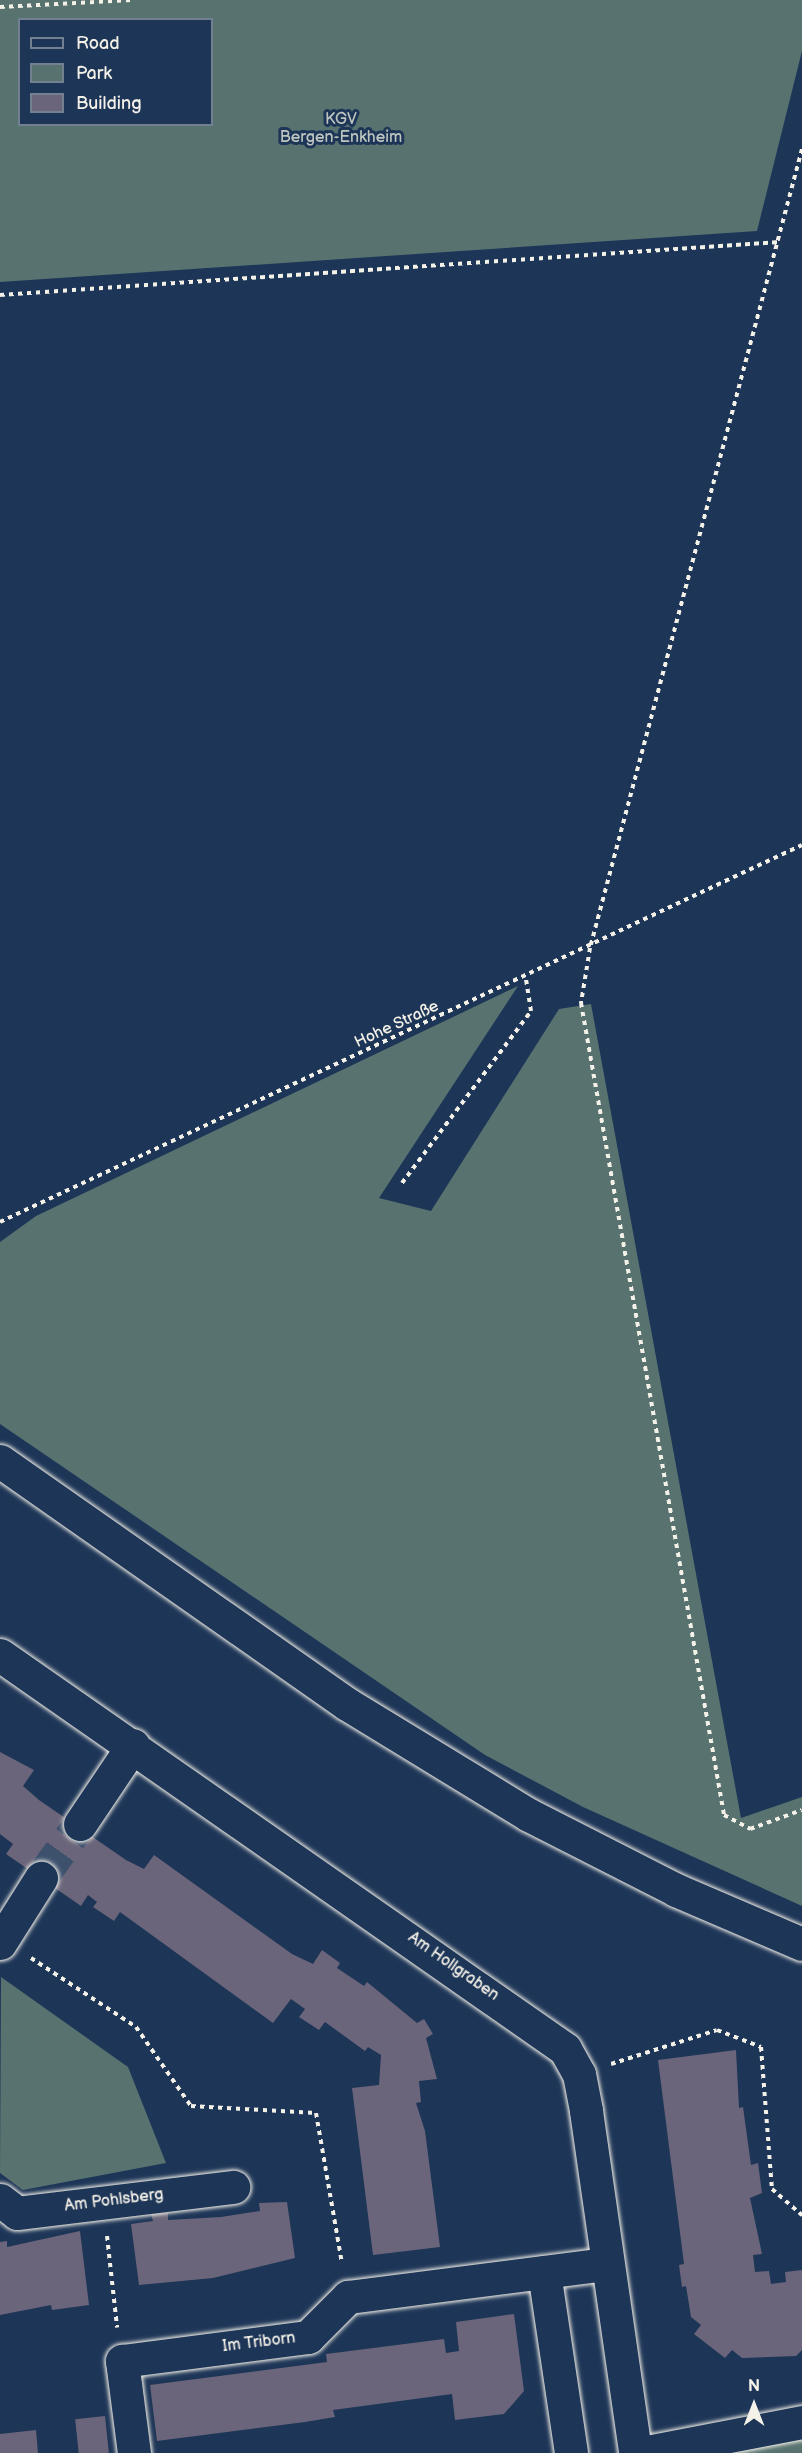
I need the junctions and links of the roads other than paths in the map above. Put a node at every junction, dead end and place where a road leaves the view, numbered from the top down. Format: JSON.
{"nodes":[{"id":1,"x":0,"y":1461,"type":"edge"},
{"id":2,"x":0,"y":1654,"type":"edge"},
{"id":3,"x":133,"y":1744,"type":"junction"},
{"id":4,"x":80,"y":1824,"type":"tunnel mouth"},
{"id":5,"x":41,"y":1878,"type":"tunnel mouth"},
{"id":6,"x":2,"y":1941,"type":"edge"},
{"id":7,"x":802,"y":1944,"type":"edge"},
{"id":8,"x":233,"y":2187,"type":"dead end"},
{"id":9,"x":0,"y":2200,"type":"edge"},
{"id":10,"x":606,"y":2264,"type":"junction"},
{"id":11,"x":544,"y":2272,"type":"junction"},
{"id":12,"x":802,"y":2422,"type":"edge"},
{"id":13,"x":135,"y":2453,"type":"edge"},
{"id":14,"x":571,"y":2453,"type":"edge"},
{"id":15,"x":635,"y":2453,"type":"edge"},
{"id":16,"x":641,"y":2453,"type":"edge"}],
"edges":[{"from":1,"to":7,"type":"street"},
{"from":2,"to":3,"type":"street","name":"Am Hollgraben"},
{"from":3,"to":4,"type":"street"},
{"from":3,"to":10,"type":"street","name":"Am Hollgraben"},
{"from":5,"to":6,"type":"street"},
{"from":8,"to":9,"type":"street","name":"Am Pohlsberg"},
{"from":10,"to":11,"type":"street"},
{"from":10,"to":15,"type":"street","name":"Am Hollgraben"},
{"from":11,"to":13,"type":"street","name":"Im Triborn"},
{"from":11,"to":14,"type":"street"},
{"from":12,"to":16,"type":"street"}]}
